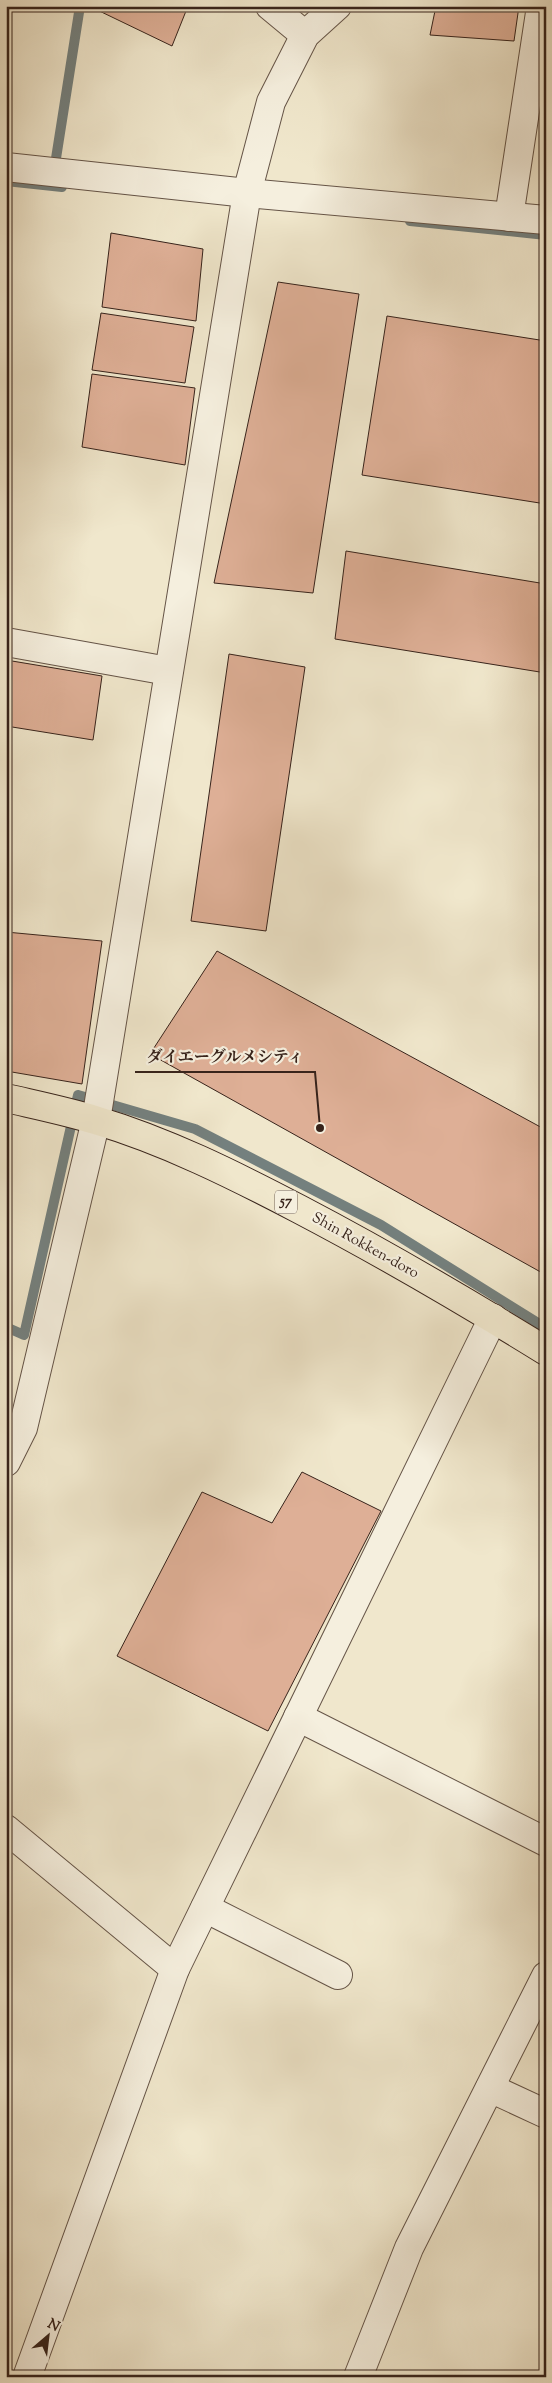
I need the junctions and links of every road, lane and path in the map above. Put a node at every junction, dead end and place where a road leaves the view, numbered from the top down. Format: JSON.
{"nodes":[{"id":1,"x":270,"y":6,"type":"edge"},
{"id":2,"x":337,"y":6,"type":"edge"},
{"id":3,"x":541,"y":6,"type":"edge"},
{"id":4,"x":305,"y":35,"type":"junction"},
{"id":5,"x":6,"y":167,"type":"edge"},
{"id":6,"x":247,"y":193,"type":"junction"},
{"id":7,"x":509,"y":217,"type":"junction"},
{"id":8,"x":546,"y":220,"type":"edge"},
{"id":9,"x":6,"y":642,"type":"edge"},
{"id":10,"x":168,"y":671,"type":"junction"},
{"id":11,"x":6,"y":1098,"type":"edge"},
{"id":12,"x":96,"y":1120,"type":"junction"},
{"id":13,"x":493,"y":1318,"type":"junction"},
{"id":14,"x":546,"y":1351,"type":"edge"},
{"id":15,"x":6,"y":1462,"type":"edge"},
{"id":16,"x":298,"y":1717,"type":"junction"},
{"id":17,"x":6,"y":1829,"type":"edge"},
{"id":18,"x":546,"y":1842,"type":"edge"},
{"id":19,"x":205,"y":1908,"type":"junction"},
{"id":20,"x":175,"y":1969,"type":"junction"},
{"id":21,"x":338,"y":1975,"type":"dead end"},
{"id":22,"x":546,"y":1976,"type":"edge"},
{"id":23,"x":490,"y":2088,"type":"junction"},
{"id":24,"x":546,"y":2114,"type":"edge"},
{"id":25,"x":27,"y":2377,"type":"edge"},
{"id":26,"x":358,"y":2377,"type":"edge"}],
"edges":[{"from":1,"to":4,"type":"street"},
{"from":2,"to":4,"type":"street"},
{"from":3,"to":7,"type":"street"},
{"from":4,"to":6,"type":"street"},
{"from":5,"to":6,"type":"street"},
{"from":6,"to":7,"type":"street"},
{"from":6,"to":10,"type":"street"},
{"from":7,"to":8,"type":"street"},
{"from":9,"to":10,"type":"street"},
{"from":10,"to":12,"type":"street"},
{"from":11,"to":12,"type":"main road","name":"Shin Rokken-doro","number":"57"},
{"from":12,"to":13,"type":"main road","name":"Shin Rokken-doro","number":"57"},
{"from":12,"to":15,"type":"street"},
{"from":13,"to":14,"type":"main road","name":"Shin Rokken-doro","number":"57"},
{"from":13,"to":16,"type":"street"},
{"from":16,"to":18,"type":"street"},
{"from":16,"to":19,"type":"street"},
{"from":17,"to":20,"type":"street"},
{"from":19,"to":20,"type":"street"},
{"from":19,"to":21,"type":"street"},
{"from":20,"to":25,"type":"street"},
{"from":22,"to":23,"type":"street"},
{"from":23,"to":24,"type":"street"},
{"from":23,"to":26,"type":"street"}]}
